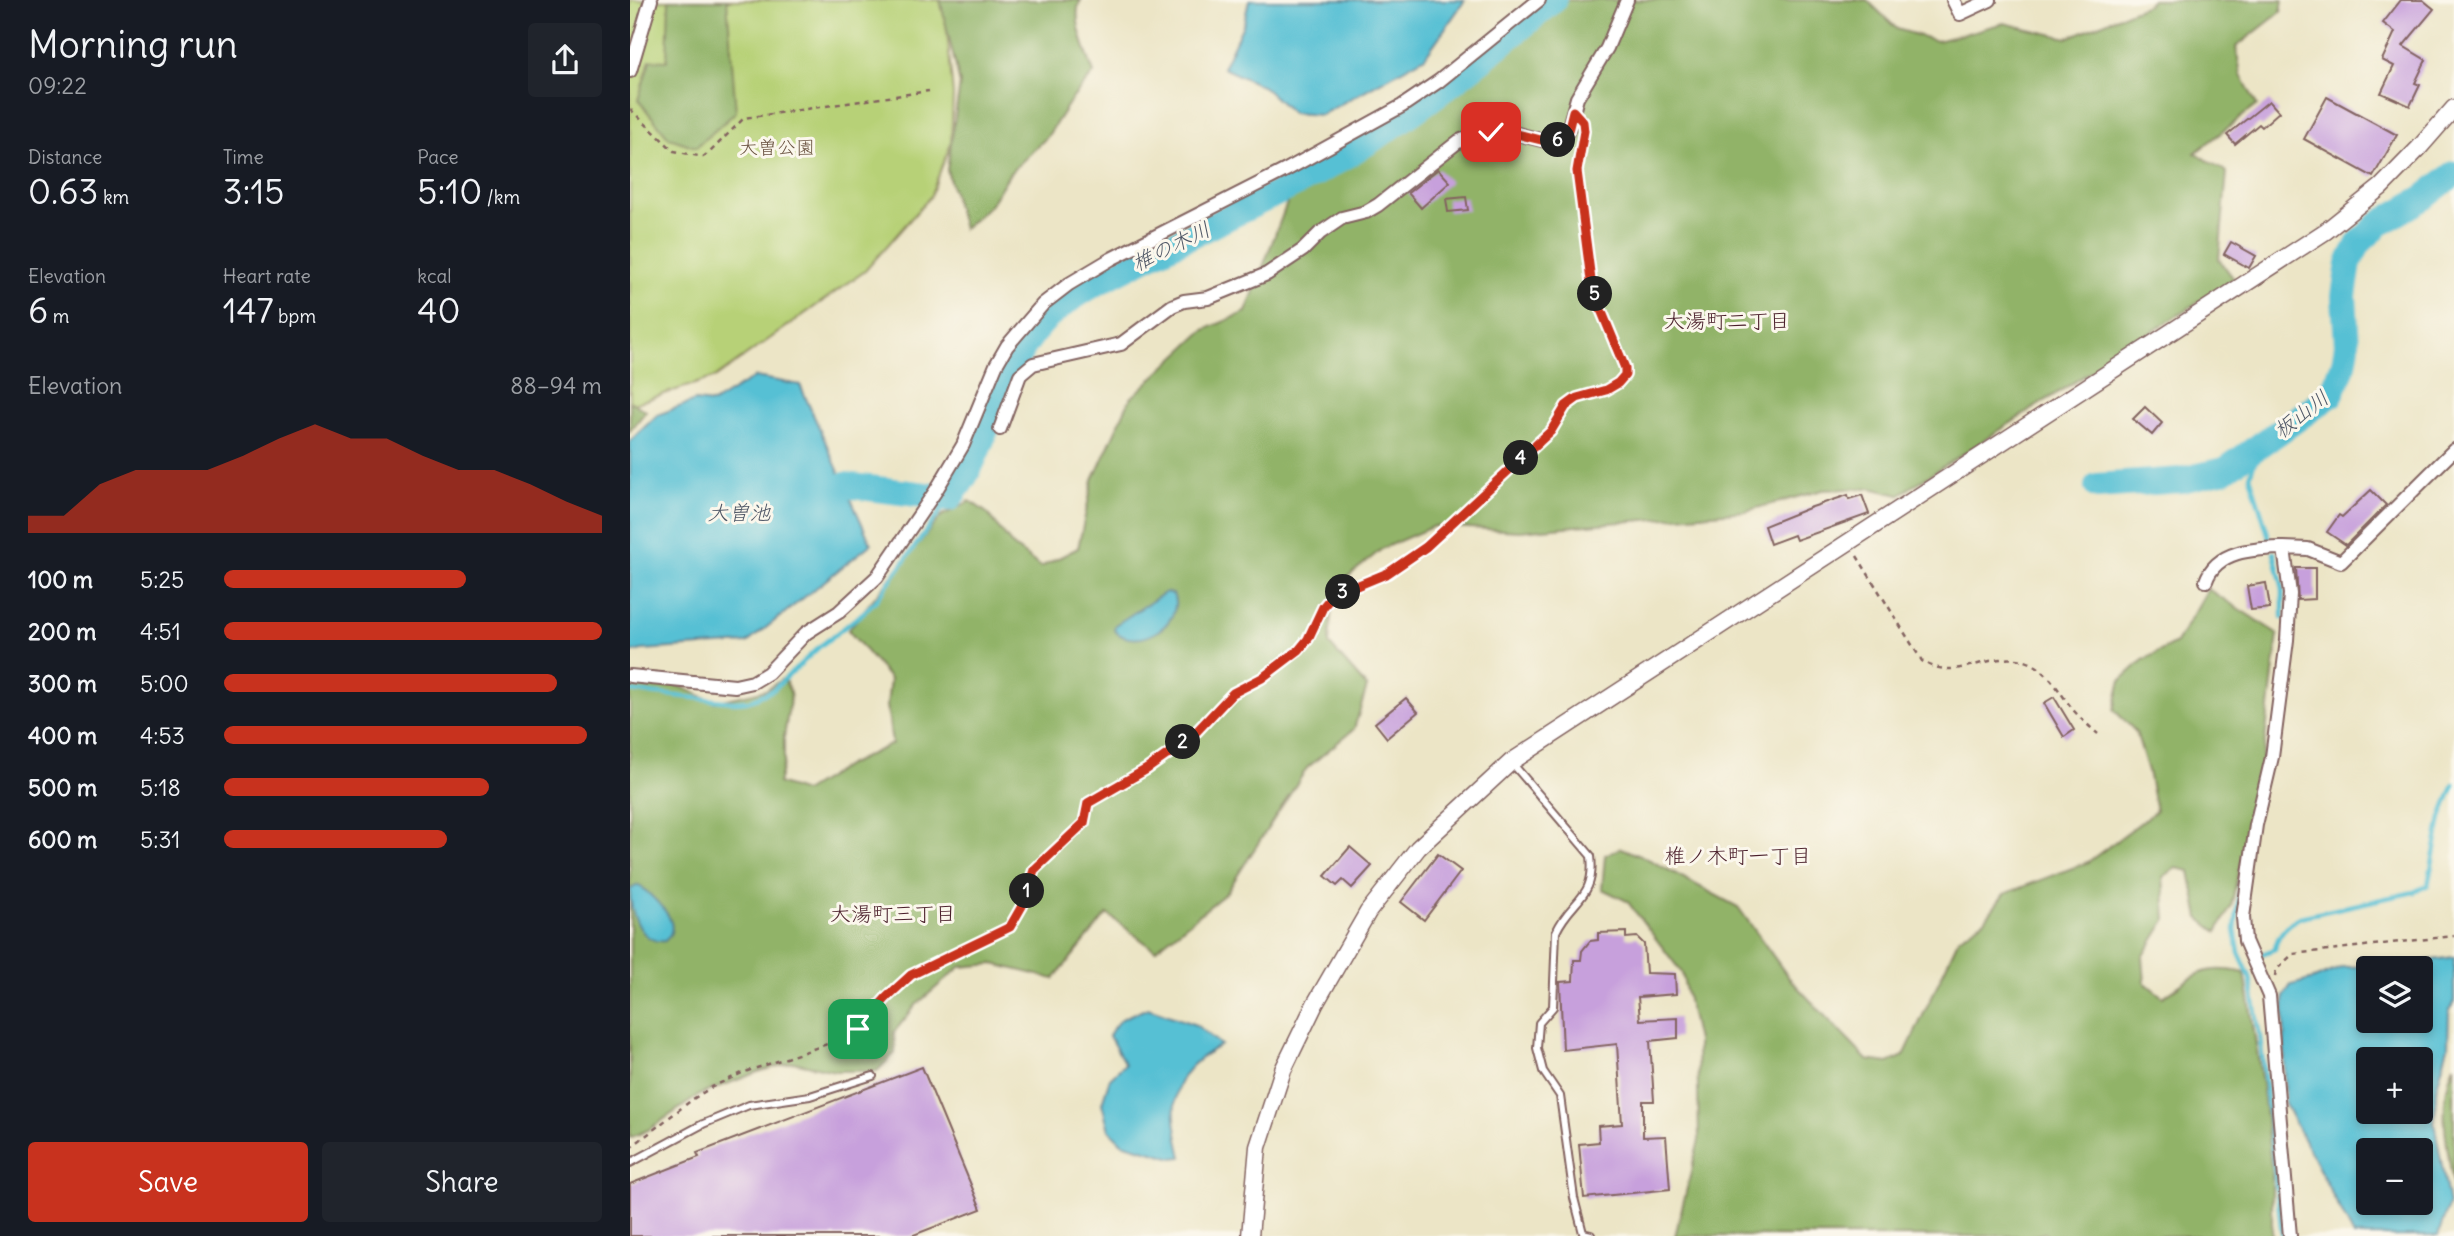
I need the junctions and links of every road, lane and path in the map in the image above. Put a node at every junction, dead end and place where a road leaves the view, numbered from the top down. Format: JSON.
{"nodes":[{"id":1,"x":651,"y":0,"type":"edge"},
{"id":2,"x":1539,"y":0,"type":"edge"},
{"id":3,"x":1627,"y":0,"type":"edge"},
{"id":4,"x":1953,"y":0,"type":"edge"},
{"id":5,"x":1990,"y":0,"type":"edge"},
{"id":6,"x":630,"y":71,"type":"edge"},
{"id":7,"x":929,"y":91,"type":"dead end"},
{"id":8,"x":2454,"y":108,"type":"edge"},
{"id":9,"x":630,"y":109,"type":"edge"},
{"id":10,"x":1573,"y":111,"type":"junction"},
{"id":11,"x":1000,"y":429,"type":"dead end"},
{"id":12,"x":2454,"y":450,"type":"edge"},
{"id":13,"x":1848,"y":541,"type":"junction"},
{"id":14,"x":2284,"y":548,"type":"junction"},
{"id":15,"x":2206,"y":582,"type":"dead end"},
{"id":16,"x":630,"y":676,"type":"edge"},
{"id":17,"x":2098,"y":734,"type":"dead end"},
{"id":18,"x":1511,"y":762,"type":"junction"},
{"id":19,"x":2454,"y":936,"type":"edge"},
{"id":20,"x":2269,"y":996,"type":"junction"},
{"id":21,"x":873,"y":1076,"type":"dead end"},
{"id":22,"x":630,"y":1147,"type":"edge"},
{"id":23,"x":630,"y":1163,"type":"edge"},
{"id":24,"x":1591,"y":1235,"type":"edge"},
{"id":25,"x":1250,"y":1236,"type":"edge"},
{"id":26,"x":2290,"y":1236,"type":"edge"}],
"edges":[{"from":1,"to":6,"type":"street"},
{"from":2,"to":16,"type":"street"},
{"from":3,"to":10,"type":"street"},
{"from":4,"to":5,"type":"street"},
{"from":7,"to":9,"type":"path"},
{"from":8,"to":13,"type":"street"},
{"from":10,"to":11,"type":"street"},
{"from":10,"to":22,"type":"path"},
{"from":12,"to":14,"type":"street"},
{"from":13,"to":17,"type":"path"},
{"from":13,"to":18,"type":"street"},
{"from":14,"to":15,"type":"street"},
{"from":14,"to":20,"type":"street"},
{"from":18,"to":24,"type":"lane"},
{"from":18,"to":25,"type":"street"},
{"from":19,"to":20,"type":"path"},
{"from":20,"to":26,"type":"street"},
{"from":21,"to":23,"type":"lane"}]}
